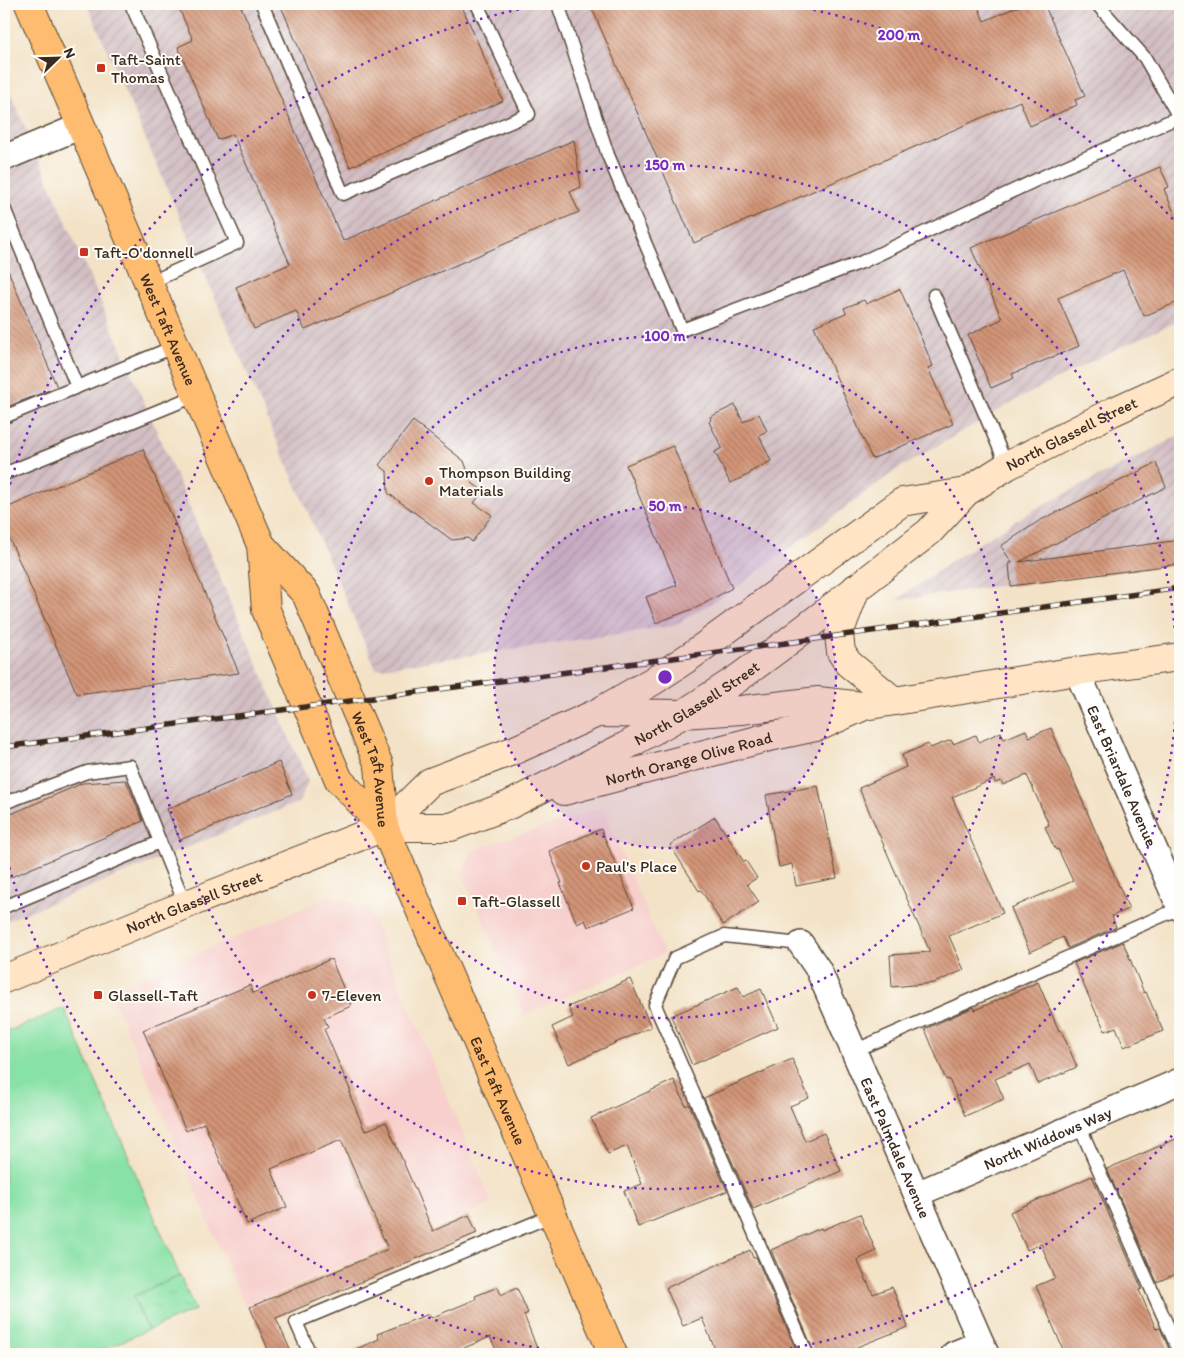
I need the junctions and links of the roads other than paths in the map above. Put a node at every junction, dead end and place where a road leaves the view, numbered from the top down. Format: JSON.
{"nodes":[{"id":1,"x":29,"y":4,"type":"edge"},
{"id":2,"x":131,"y":4,"type":"edge"},
{"id":3,"x":262,"y":4,"type":"edge"},
{"id":4,"x":477,"y":4,"type":"edge"},
{"id":5,"x":558,"y":4,"type":"edge"},
{"id":6,"x":1097,"y":4,"type":"edge"},
{"id":7,"x":1180,"y":116,"type":"edge"},
{"id":8,"x":82,"y":126,"type":"junction"},
{"id":9,"x":4,"y":158,"type":"edge"},
{"id":10,"x":4,"y":208,"type":"edge"},
{"id":11,"x":149,"y":283,"type":"junction"},
{"id":12,"x":934,"y":294,"type":"dead end"},
{"id":13,"x":176,"y":346,"type":"junction"},
{"id":14,"x":1180,"y":381,"type":"edge"},
{"id":15,"x":77,"y":387,"type":"junction"},
{"id":16,"x":197,"y":395,"type":"junction"},
{"id":17,"x":4,"y":417,"type":"edge"},
{"id":18,"x":1007,"y":466,"type":"junction"},
{"id":19,"x":4,"y":474,"type":"edge"},
{"id":20,"x":966,"y":492,"type":"junction"},
{"id":21,"x":261,"y":545,"type":"junction"},
{"id":22,"x":856,"y":588,"type":"junction"},
{"id":23,"x":1180,"y":657,"type":"edge"},
{"id":24,"x":1077,"y":671,"type":"junction"},
{"id":25,"x":894,"y":701,"type":"junction"},
{"id":26,"x":864,"y":706,"type":"junction"},
{"id":27,"x":597,"y":713,"type":"junction"},
{"id":28,"x":683,"y":714,"type":"junction"},
{"id":29,"x":4,"y":803,"type":"edge"},
{"id":30,"x":509,"y":805,"type":"junction"},
{"id":31,"x":384,"y":827,"type":"junction"},
{"id":32,"x":160,"y":842,"type":"junction"},
{"id":33,"x":185,"y":904,"type":"junction"},
{"id":34,"x":4,"y":908,"type":"edge"},
{"id":35,"x":1180,"y":908,"type":"edge"},
{"id":36,"x":801,"y":944,"type":"joint"},
{"id":37,"x":4,"y":979,"type":"edge"},
{"id":38,"x":854,"y":1050,"type":"junction"},
{"id":39,"x":1180,"y":1081,"type":"edge"},
{"id":40,"x":1080,"y":1125,"type":"junction"},
{"id":41,"x":917,"y":1194,"type":"junction"},
{"id":42,"x":553,"y":1215,"type":"junction"},
{"id":43,"x":984,"y":1348,"type":"edge"},
{"id":44,"x":310,"y":1354,"type":"edge"},
{"id":45,"x":614,"y":1354,"type":"edge"},
{"id":46,"x":808,"y":1354,"type":"edge"},
{"id":47,"x":954,"y":1354,"type":"edge"},
{"id":48,"x":1180,"y":1354,"type":"edge"}],
"edges":[{"from":1,"to":8,"type":"main road","name":"West Taft Avenue"},
{"from":2,"to":11,"type":"lane"},
{"from":3,"to":4,"type":"lane"},
{"from":5,"to":7,"type":"lane"},
{"from":6,"to":7,"type":"lane"},
{"from":8,"to":9,"type":"street"},
{"from":8,"to":11,"type":"main road","name":"West Taft Avenue"},
{"from":10,"to":15,"type":"lane"},
{"from":11,"to":13,"type":"main road","name":"West Taft Avenue"},
{"from":12,"to":18,"type":"lane"},
{"from":13,"to":15,"type":"lane"},
{"from":13,"to":16,"type":"main road","name":"West Taft Avenue"},
{"from":14,"to":18,"type":"main road","name":"North Glassell Street"},
{"from":15,"to":17,"type":"lane"},
{"from":16,"to":19,"type":"lane"},
{"from":16,"to":21,"type":"main road","name":"West Taft Avenue"},
{"from":18,"to":20,"type":"main road","name":"North Glassell Street"},
{"from":20,"to":22,"type":"main road","name":"North Glassell Street"},
{"from":20,"to":27,"type":"main road","name":"North Glassell Street"},
{"from":21,"to":31,"type":"main road","name":"West Taft Avenue"},
{"from":21,"to":31,"type":"main road","name":"West Taft Avenue"},
{"from":22,"to":25,"type":"main road"},
{"from":22,"to":28,"type":"main road","name":"North Glassell Street"},
{"from":23,"to":24,"type":"main road","name":"North Orange Olive Road"},
{"from":24,"to":25,"type":"main road","name":"North Orange Olive Road"},
{"from":24,"to":35,"type":"street","name":"East Briardale Avenue"},
{"from":25,"to":26,"type":"main road","name":"North Orange Olive Road"},
{"from":26,"to":28,"type":"main road","name":"North Orange Olive Road"},
{"from":26,"to":30,"type":"main road","name":"North Orange Olive Road"},
{"from":27,"to":28,"type":"main road","name":"North Orange Olive Road"},
{"from":27,"to":31,"type":"main road","name":"North Glassell Street"},
{"from":28,"to":30,"type":"main road","name":"North Glassell Street"},
{"from":29,"to":32,"type":"lane"},
{"from":30,"to":31,"type":"main road","name":"North Glassell Street"},
{"from":31,"to":33,"type":"main road","name":"North Glassell Street"},
{"from":31,"to":42,"type":"main road","name":"East Taft Avenue"},
{"from":32,"to":33,"type":"lane"},
{"from":32,"to":34,"type":"lane"},
{"from":33,"to":37,"type":"main road","name":"North Glassell Street"},
{"from":35,"to":38,"type":"lane"},
{"from":36,"to":38,"type":"street","name":"East Palmdale Avenue"},
{"from":36,"to":46,"type":"lane"},
{"from":38,"to":41,"type":"street","name":"East Palmdale Avenue"},
{"from":39,"to":40,"type":"street","name":"North Widdows Way"},
{"from":40,"to":41,"type":"street","name":"North Widdows Way"},
{"from":40,"to":48,"type":"lane"},
{"from":41,"to":43,"type":"street","name":"East Palmdale Avenue"},
{"from":42,"to":44,"type":"lane"},
{"from":42,"to":45,"type":"main road","name":"East Taft Avenue"},
{"from":43,"to":47,"type":"street"}]}
